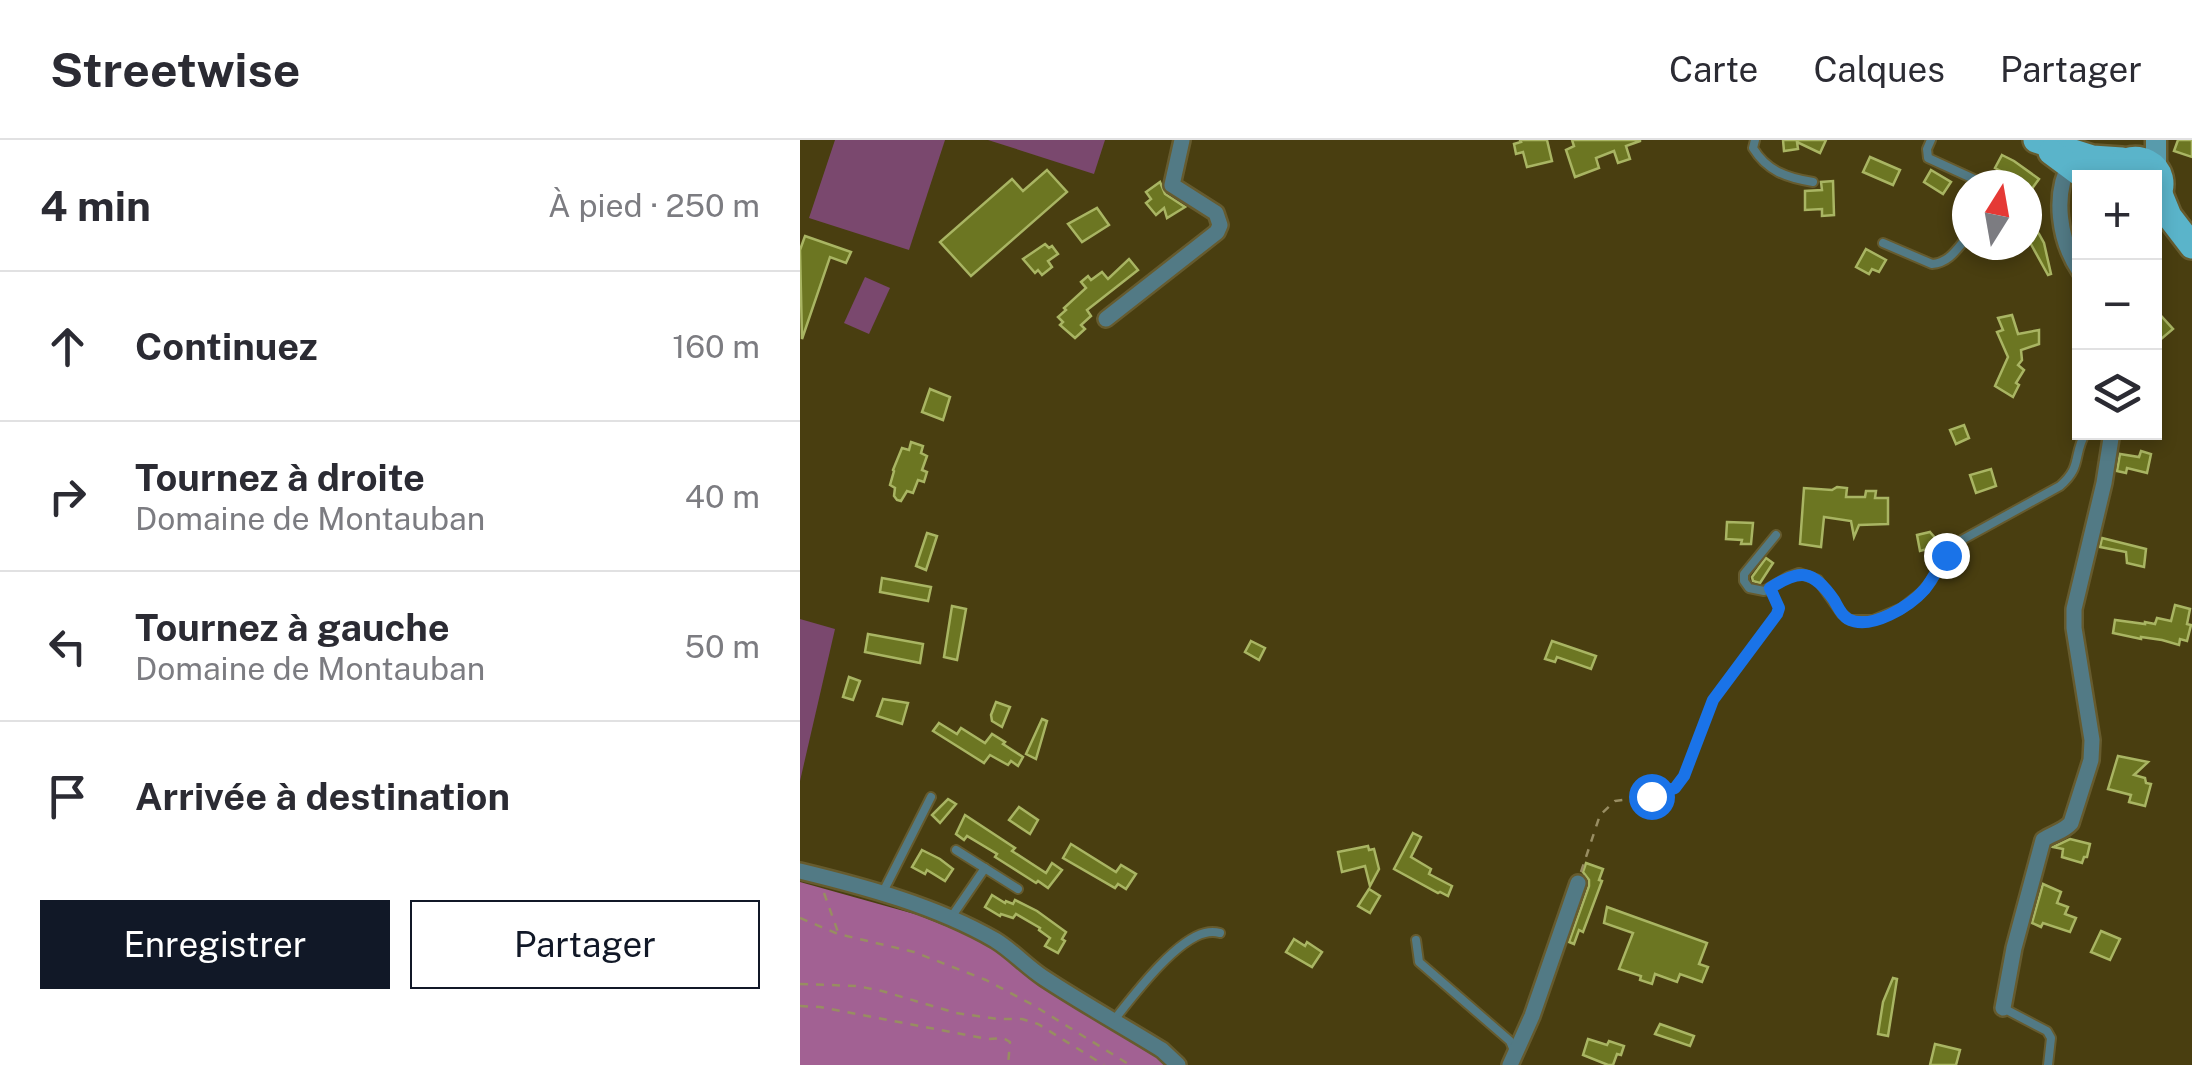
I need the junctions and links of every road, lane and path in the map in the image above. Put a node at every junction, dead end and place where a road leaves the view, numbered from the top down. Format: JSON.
{"nodes":[{"id":1,"x":1182,"y":140,"type":"edge"},
{"id":2,"x":1755,"y":140,"type":"edge"},
{"id":3,"x":1932,"y":140,"type":"edge"},
{"id":4,"x":2036,"y":140,"type":"edge"},
{"id":5,"x":2138,"y":157,"type":"edge"},
{"id":6,"x":2077,"y":166,"type":"edge"},
{"id":7,"x":1954,"y":170,"type":"edge"},
{"id":8,"x":1812,"y":182,"type":"dead end"},
{"id":9,"x":2162,"y":206,"type":"edge"},
{"id":10,"x":2162,"y":230,"type":"edge"},
{"id":11,"x":1882,"y":243,"type":"dead end"},
{"id":12,"x":2192,"y":246,"type":"edge"},
{"id":13,"x":1952,"y":254,"type":"edge"},
{"id":14,"x":2192,"y":258,"type":"edge"},
{"id":15,"x":2074,"y":260,"type":"edge"},
{"id":16,"x":1106,"y":319,"type":"dead end"},
{"id":17,"x":2082,"y":440,"type":"edge"},
{"id":18,"x":2111,"y":440,"type":"edge"},
{"id":19,"x":1776,"y":535,"type":"dead end"},
{"id":20,"x":1770,"y":588,"type":"junction"},
{"id":21,"x":931,"y":797,"type":"dead end"},
{"id":22,"x":956,"y":850,"type":"dead end"},
{"id":23,"x":985,"y":868,"type":"junction"},
{"id":24,"x":800,"y":872,"type":"edge"},
{"id":25,"x":1578,"y":882,"type":"joint"},
{"id":26,"x":1018,"y":889,"type":"dead end"},
{"id":27,"x":825,"y":893,"type":"dead end"},
{"id":28,"x":882,"y":894,"type":"junction"},
{"id":29,"x":800,"y":918,"type":"edge"},
{"id":30,"x":950,"y":919,"type":"junction"},
{"id":31,"x":1220,"y":933,"type":"dead end"},
{"id":32,"x":838,"y":934,"type":"junction"},
{"id":33,"x":1416,"y":940,"type":"dead end"},
{"id":34,"x":800,"y":984,"type":"edge"},
{"id":35,"x":800,"y":1006,"type":"edge"},
{"id":36,"x":2002,"y":1008,"type":"joint"},
{"id":37,"x":1114,"y":1020,"type":"junction"},
{"id":38,"x":1513,"y":1059,"type":"edge"},
{"id":39,"x":1008,"y":1065,"type":"edge"},
{"id":40,"x":1104,"y":1065,"type":"edge"},
{"id":41,"x":1130,"y":1065,"type":"edge"},
{"id":42,"x":1178,"y":1065,"type":"edge"},
{"id":43,"x":2048,"y":1065,"type":"edge"}],
"edges":[{"from":1,"to":16,"type":"street"},
{"from":2,"to":8,"type":"lane"},
{"from":3,"to":7,"type":"lane"},
{"from":4,"to":6,"type":"main road"},
{"from":5,"to":6,"type":"main road"},
{"from":6,"to":15,"type":"street"},
{"from":9,"to":12,"type":"main road"},
{"from":10,"to":14,"type":"main road"},
{"from":11,"to":13,"type":"lane"},
{"from":17,"to":20,"type":"lane"},
{"from":18,"to":36,"type":"street"},
{"from":19,"to":20,"type":"lane"},
{"from":20,"to":25,"type":"path"},
{"from":21,"to":28,"type":"lane"},
{"from":22,"to":23,"type":"lane"},
{"from":23,"to":26,"type":"lane"},
{"from":23,"to":30,"type":"lane"},
{"from":24,"to":28,"type":"street"},
{"from":25,"to":38,"type":"street"},
{"from":27,"to":32,"type":"path"},
{"from":28,"to":30,"type":"street"},
{"from":29,"to":32,"type":"path"},
{"from":30,"to":37,"type":"street"},
{"from":31,"to":37,"type":"lane"},
{"from":32,"to":41,"type":"path"},
{"from":33,"to":38,"type":"lane"},
{"from":34,"to":40,"type":"path"},
{"from":35,"to":39,"type":"path"},
{"from":36,"to":43,"type":"lane"},
{"from":37,"to":42,"type":"street"}]}
